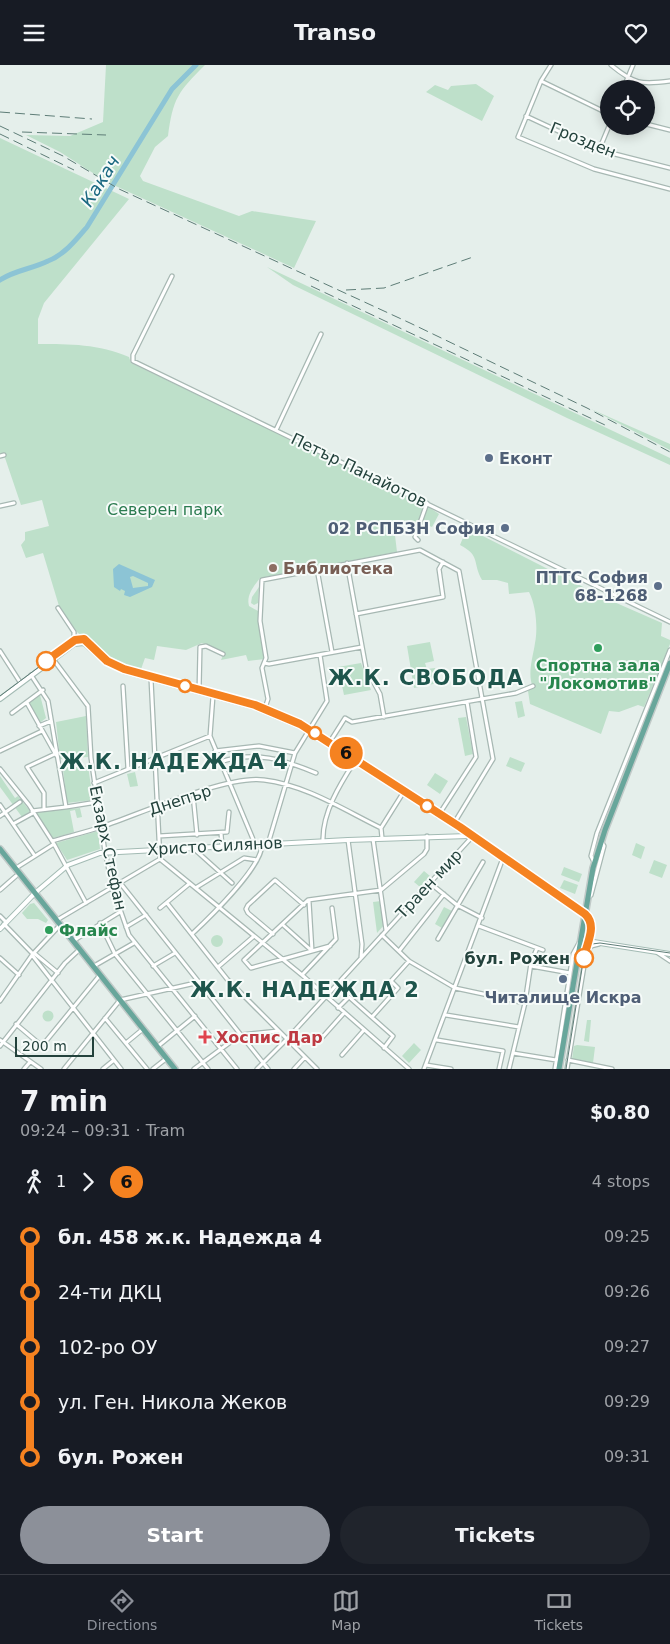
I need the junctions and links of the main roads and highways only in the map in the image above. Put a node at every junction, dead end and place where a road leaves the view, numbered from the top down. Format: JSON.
{"nodes":[{"id":1,"x":670,"y":663,"type":"edge"},
{"id":2,"x":1,"y":852,"type":"edge"},
{"id":3,"x":175,"y":1069,"type":"edge"},
{"id":4,"x":559,"y":1069,"type":"edge"}],
"edges":[{"from":1,"to":4,"type":"main road"},
{"from":2,"to":3,"type":"main road"}]}
